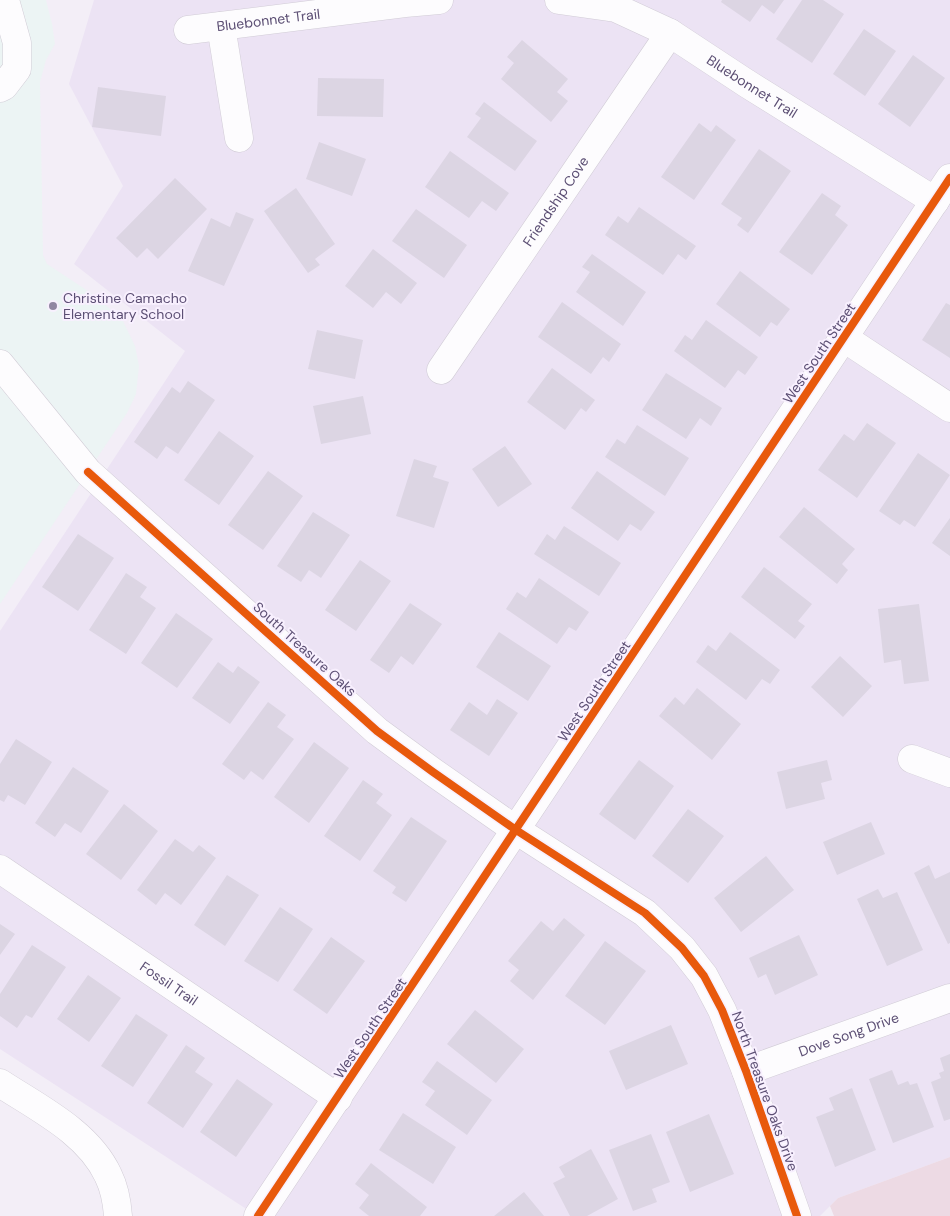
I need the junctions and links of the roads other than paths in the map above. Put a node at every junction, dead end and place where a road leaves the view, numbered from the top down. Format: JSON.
{"nodes":[{"id":1,"x":5,"y":0,"type":"edge"},
{"id":2,"x":439,"y":0,"type":"edge"},
{"id":3,"x":559,"y":0,"type":"edge"},
{"id":4,"x":364,"y":4,"type":"edge"},
{"id":5,"x":221,"y":26,"type":"junction"},
{"id":6,"x":188,"y":30,"type":"dead end"},
{"id":7,"x":670,"y":33,"type":"junction"},
{"id":8,"x":0,"y":88,"type":"edge"},
{"id":9,"x":239,"y":138,"type":"dead end"},
{"id":10,"x":950,"y":178,"type":"edge"},
{"id":11,"x":935,"y":200,"type":"junction"},
{"id":12,"x":844,"y":338,"type":"junction"},
{"id":13,"x":0,"y":364,"type":"edge"},
{"id":14,"x":440,"y":370,"type":"dead end"},
{"id":15,"x":950,"y":408,"type":"edge"},
{"id":16,"x":912,"y":759,"type":"dead end"},
{"id":17,"x":950,"y":773,"type":"edge"},
{"id":18,"x":516,"y":830,"type":"junction"},
{"id":19,"x":0,"y":869,"type":"edge"},
{"id":20,"x":950,"y":998,"type":"edge"},
{"id":21,"x":746,"y":1072,"type":"junction"},
{"id":22,"x":0,"y":1083,"type":"edge"},
{"id":23,"x":338,"y":1098,"type":"junction"},
{"id":24,"x":793,"y":1215,"type":"edge"},
{"id":25,"x":118,"y":1216,"type":"edge"},
{"id":26,"x":258,"y":1216,"type":"edge"}],
"edges":[{"from":1,"to":8,"type":"street"},
{"from":2,"to":4,"type":"street","name":"Bluebonnet Trail"},
{"from":3,"to":7,"type":"street","name":"Bluebonnet Trail"},
{"from":4,"to":5,"type":"street","name":"Bluebonnet Trail"},
{"from":5,"to":6,"type":"street","name":"Bluebonnet Trail"},
{"from":5,"to":9,"type":"street"},
{"from":7,"to":11,"type":"street","name":"Bluebonnet Trail"},
{"from":7,"to":14,"type":"street","name":"Friendship Cove"},
{"from":10,"to":11,"type":"street","name":"West South Street"},
{"from":11,"to":12,"type":"street","name":"West South Street"},
{"from":12,"to":15,"type":"street"},
{"from":12,"to":18,"type":"street","name":"West South Street"},
{"from":13,"to":18,"type":"street","name":"South Treasure Oaks"},
{"from":16,"to":17,"type":"street"},
{"from":18,"to":21,"type":"street","name":"North Treasure Oaks Drive"},
{"from":18,"to":23,"type":"street","name":"West South Street"},
{"from":19,"to":23,"type":"street","name":"Fossil Trail"},
{"from":20,"to":21,"type":"street","name":"Dove Song Drive"},
{"from":21,"to":24,"type":"street","name":"North Treasure Oaks Drive"},
{"from":22,"to":25,"type":"street"},
{"from":23,"to":26,"type":"street","name":"West South Street"}]}
